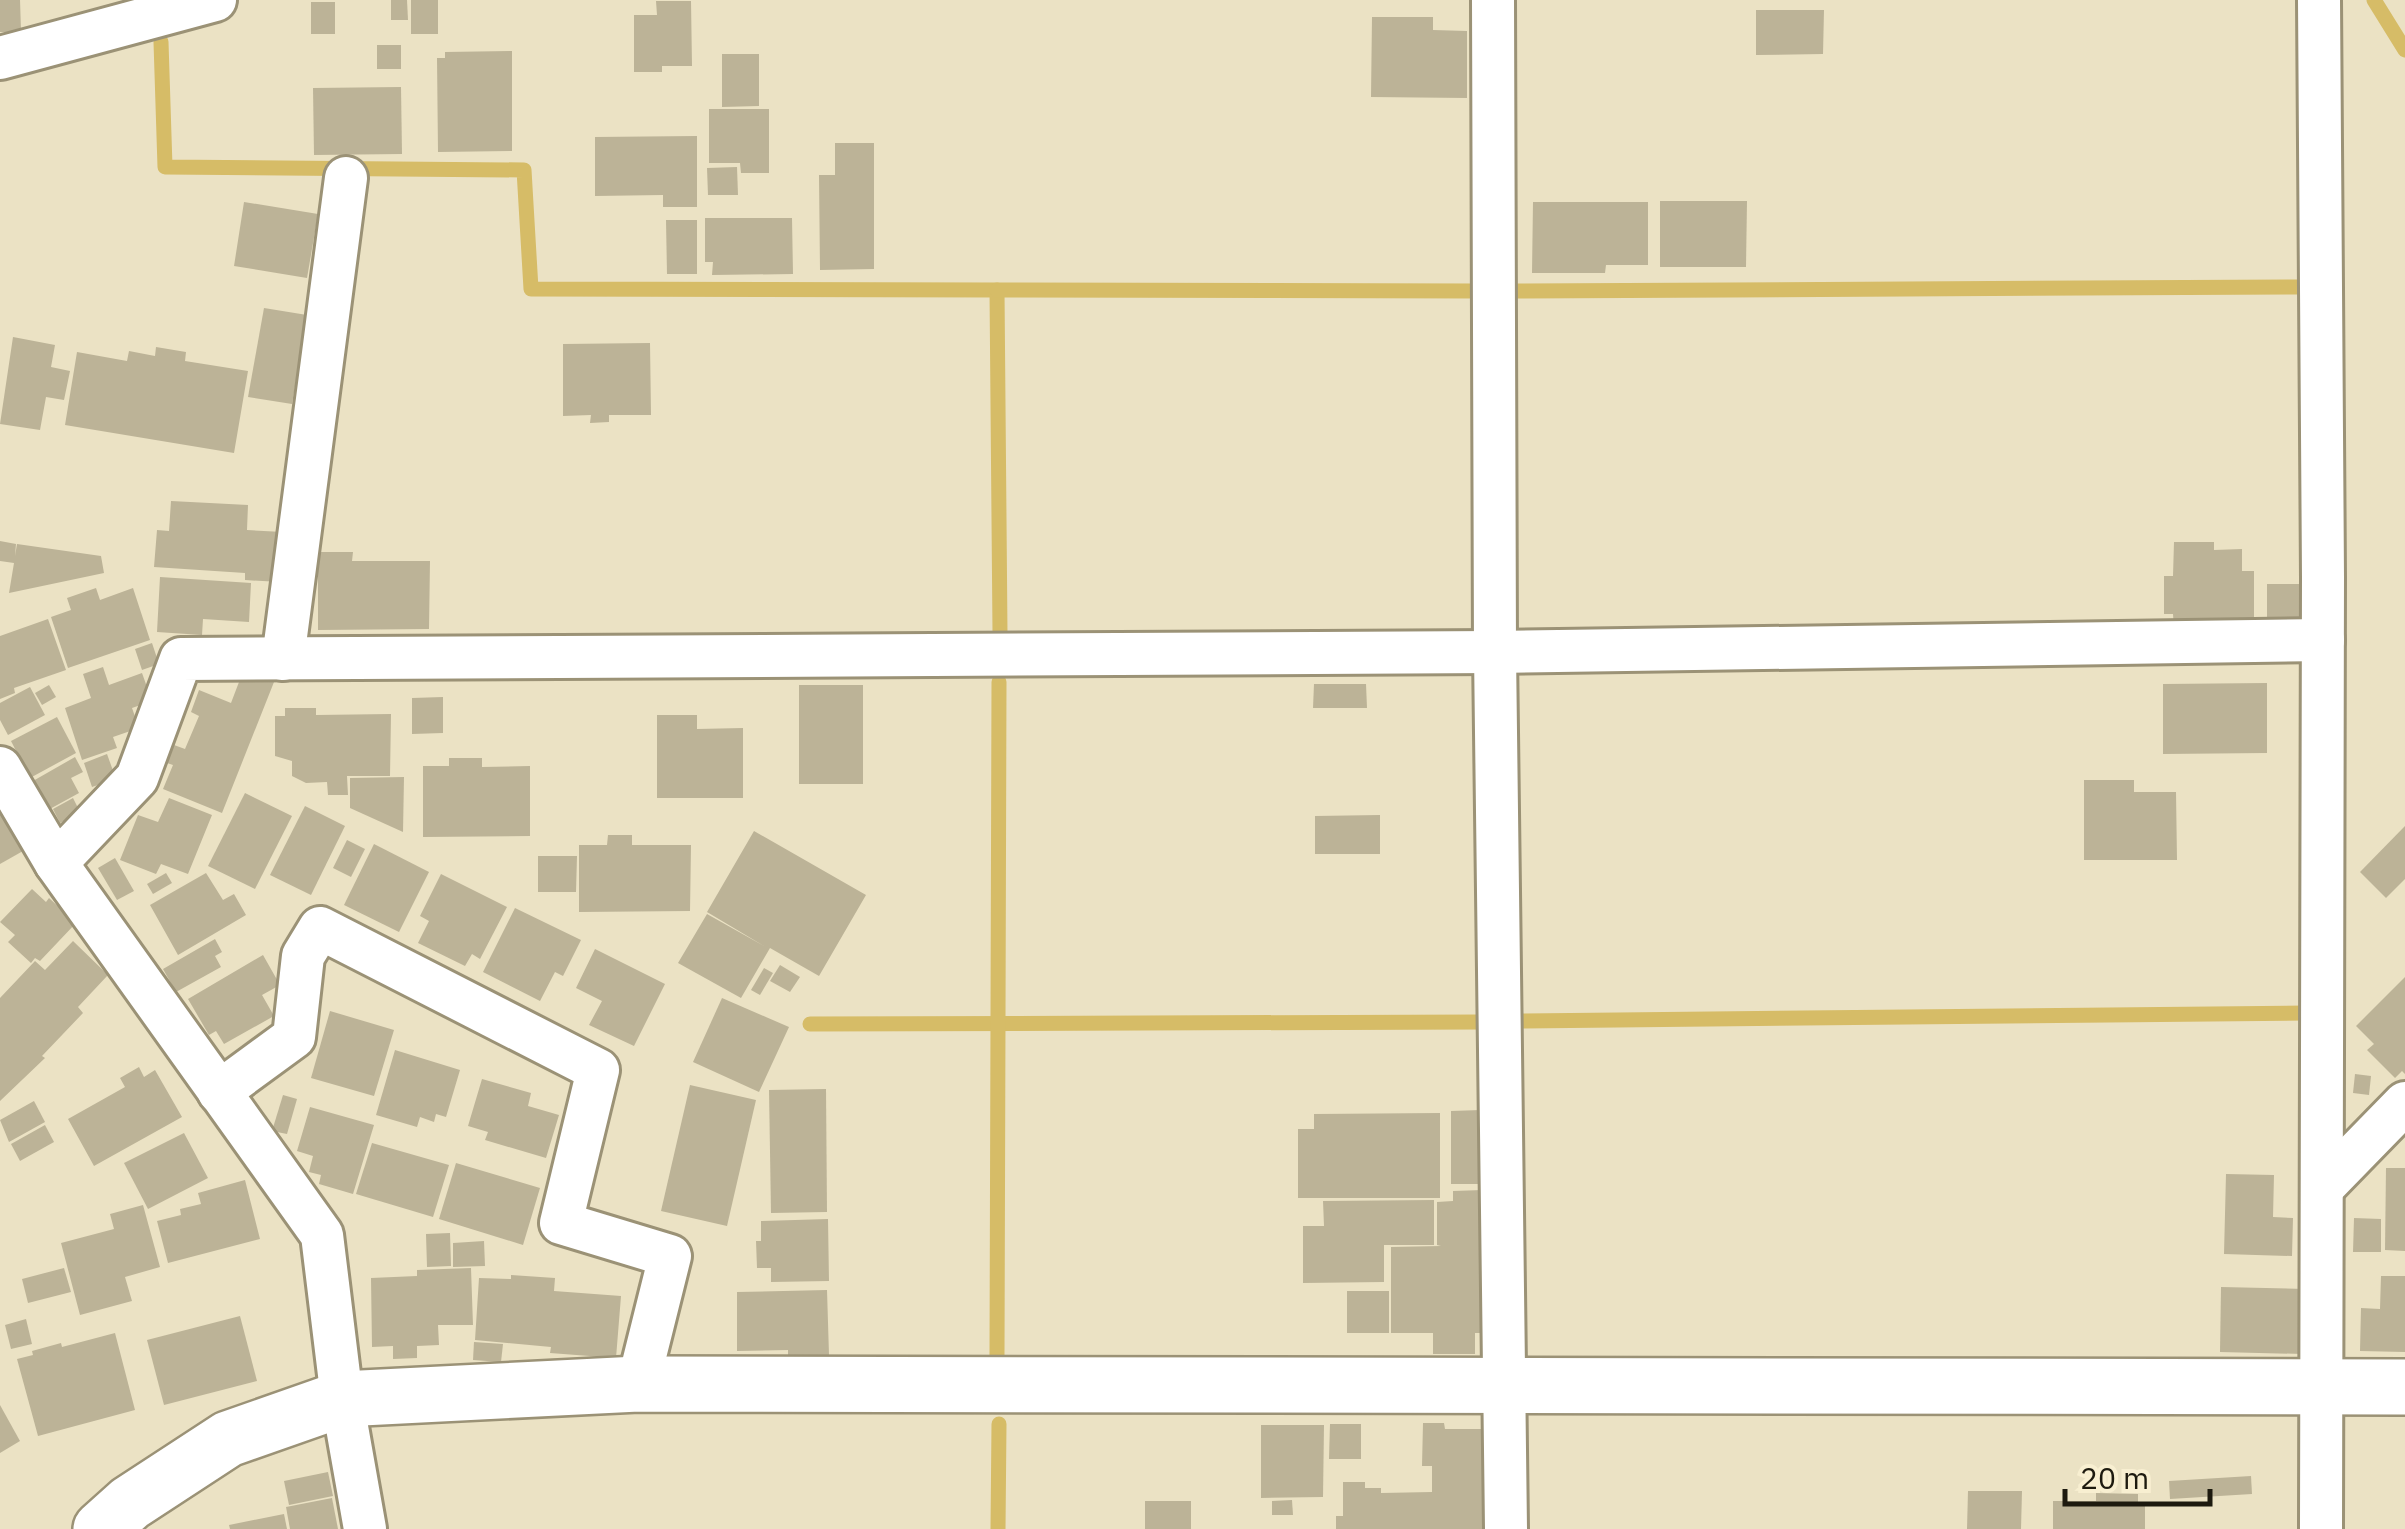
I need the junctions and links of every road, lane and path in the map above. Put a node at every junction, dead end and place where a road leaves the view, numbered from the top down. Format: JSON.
{"nodes":[{"id":1,"x":216,"y":0,"type":"edge"},
{"id":2,"x":1493,"y":0,"type":"edge"},
{"id":3,"x":2319,"y":0,"type":"edge"},
{"id":4,"x":0,"y":58,"type":"edge"},
{"id":5,"x":346,"y":178,"type":"dead end"},
{"id":6,"x":2322,"y":640,"type":"junction"},
{"id":7,"x":1495,"y":652,"type":"junction"},
{"id":8,"x":283,"y":658,"type":"junction"},
{"id":9,"x":0,"y":768,"type":"edge"},
{"id":10,"x":56,"y":863,"type":"junction"},
{"id":11,"x":219,"y":1092,"type":"junction"},
{"id":12,"x":2405,"y":1102,"type":"edge"},
{"id":13,"x":2323,"y":1187,"type":"junction"},
{"id":14,"x":638,"y":1384,"type":"junction"},
{"id":15,"x":1506,"y":1387,"type":"junction"},
{"id":16,"x":2323,"y":1387,"type":"junction"},
{"id":17,"x":2405,"y":1388,"type":"edge"},
{"id":18,"x":342,"y":1399,"type":"junction"},
{"id":19,"x":101,"y":1529,"type":"edge"},
{"id":20,"x":365,"y":1529,"type":"edge"},
{"id":21,"x":1506,"y":1529,"type":"edge"},
{"id":22,"x":2321,"y":1529,"type":"edge"}],
"edges":[{"from":1,"to":4,"type":"street"},
{"from":2,"to":7,"type":"street"},
{"from":3,"to":6,"type":"street"},
{"from":5,"to":8,"type":"street"},
{"from":6,"to":7,"type":"street"},
{"from":6,"to":13,"type":"street"},
{"from":7,"to":8,"type":"street"},
{"from":7,"to":15,"type":"street"},
{"from":8,"to":10,"type":"street"},
{"from":9,"to":10,"type":"street"},
{"from":10,"to":11,"type":"street"},
{"from":11,"to":14,"type":"street"},
{"from":11,"to":18,"type":"street"},
{"from":12,"to":13,"type":"street"},
{"from":13,"to":16,"type":"street"},
{"from":14,"to":15,"type":"street"},
{"from":14,"to":18,"type":"street"},
{"from":15,"to":16,"type":"street"},
{"from":15,"to":21,"type":"street"},
{"from":16,"to":17,"type":"street"},
{"from":16,"to":22,"type":"street"},
{"from":18,"to":19,"type":"street"},
{"from":18,"to":20,"type":"street"}]}
